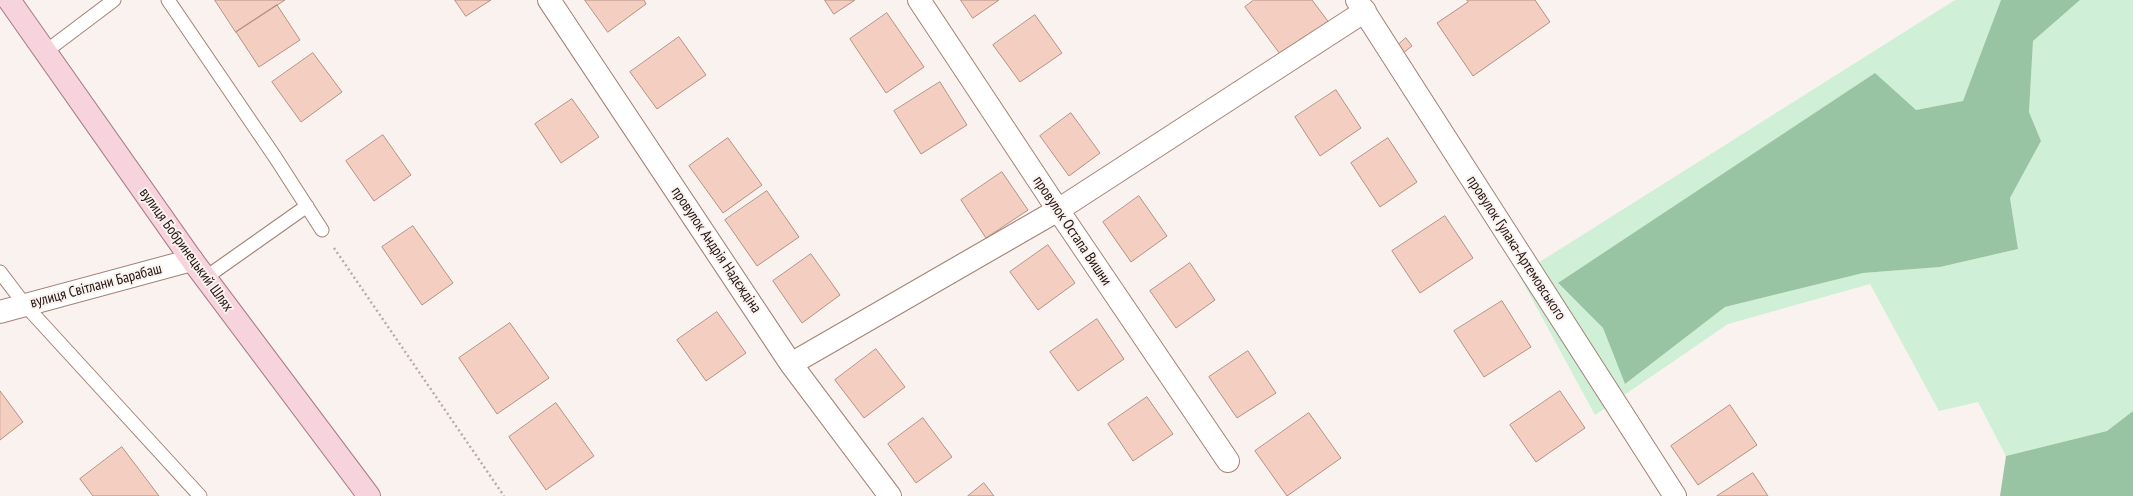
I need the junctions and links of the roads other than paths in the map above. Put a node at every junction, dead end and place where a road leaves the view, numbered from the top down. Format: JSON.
{"nodes":[{"id":1,"x":9,"y":0,"type":"edge"},
{"id":2,"x":114,"y":0,"type":"edge"},
{"id":3,"x":168,"y":0,"type":"edge"},
{"id":4,"x":549,"y":0,"type":"edge"},
{"id":5,"x":919,"y":0,"type":"edge"},
{"id":6,"x":1361,"y":6,"type":"edge"},
{"id":7,"x":45,"y":52,"type":"junction"},
{"id":8,"x":307,"y":206,"type":"junction"},
{"id":9,"x":1058,"y":210,"type":"junction"},
{"id":10,"x":322,"y":230,"type":"road end"},
{"id":11,"x":192,"y":260,"type":"junction"},
{"id":12,"x":0,"y":272,"type":"edge"},
{"id":13,"x":205,"y":278,"type":"junction"},
{"id":14,"x":25,"y":305,"type":"junction"},
{"id":15,"x":0,"y":312,"type":"edge"},
{"id":16,"x":791,"y":364,"type":"junction"},
{"id":17,"x":1228,"y":461,"type":"dead end"},
{"id":18,"x":200,"y":496,"type":"edge"},
{"id":19,"x":369,"y":496,"type":"edge"},
{"id":20,"x":890,"y":496,"type":"edge"},
{"id":21,"x":1675,"y":496,"type":"edge"}],
"edges":[{"from":1,"to":7,"type":"main road","name":"вулиця Бобринецький Шлях"},
{"from":2,"to":7,"type":"lane"},
{"from":3,"to":8,"type":"lane"},
{"from":4,"to":16,"type":"street","name":"провулок Андрія Надєждіна"},
{"from":5,"to":9,"type":"street","name":"провулок Остапа Вишни"},
{"from":6,"to":9,"type":"street"},
{"from":6,"to":21,"type":"street","name":"провулок Гулака-Артемовського"},
{"from":7,"to":11,"type":"main road","name":"вулиця Бобринецький Шлях"},
{"from":8,"to":10,"type":"lane"},
{"from":8,"to":13,"type":"lane"},
{"from":9,"to":16,"type":"street"},
{"from":9,"to":17,"type":"street","name":"провулок Остапа Вишни"},
{"from":11,"to":13,"type":"main road","name":"вулиця Бобринецький Шлях"},
{"from":11,"to":14,"type":"street","name":"вулиця Світлани Барабаш"},
{"from":12,"to":14,"type":"lane"},
{"from":13,"to":19,"type":"main road","name":"вулиця Бобринецький Шлях"},
{"from":14,"to":15,"type":"street","name":"вулиця Світлани Барабаш"},
{"from":14,"to":18,"type":"lane"},
{"from":16,"to":20,"type":"street","name":"провулок Андрія Надєждіна"}]}
